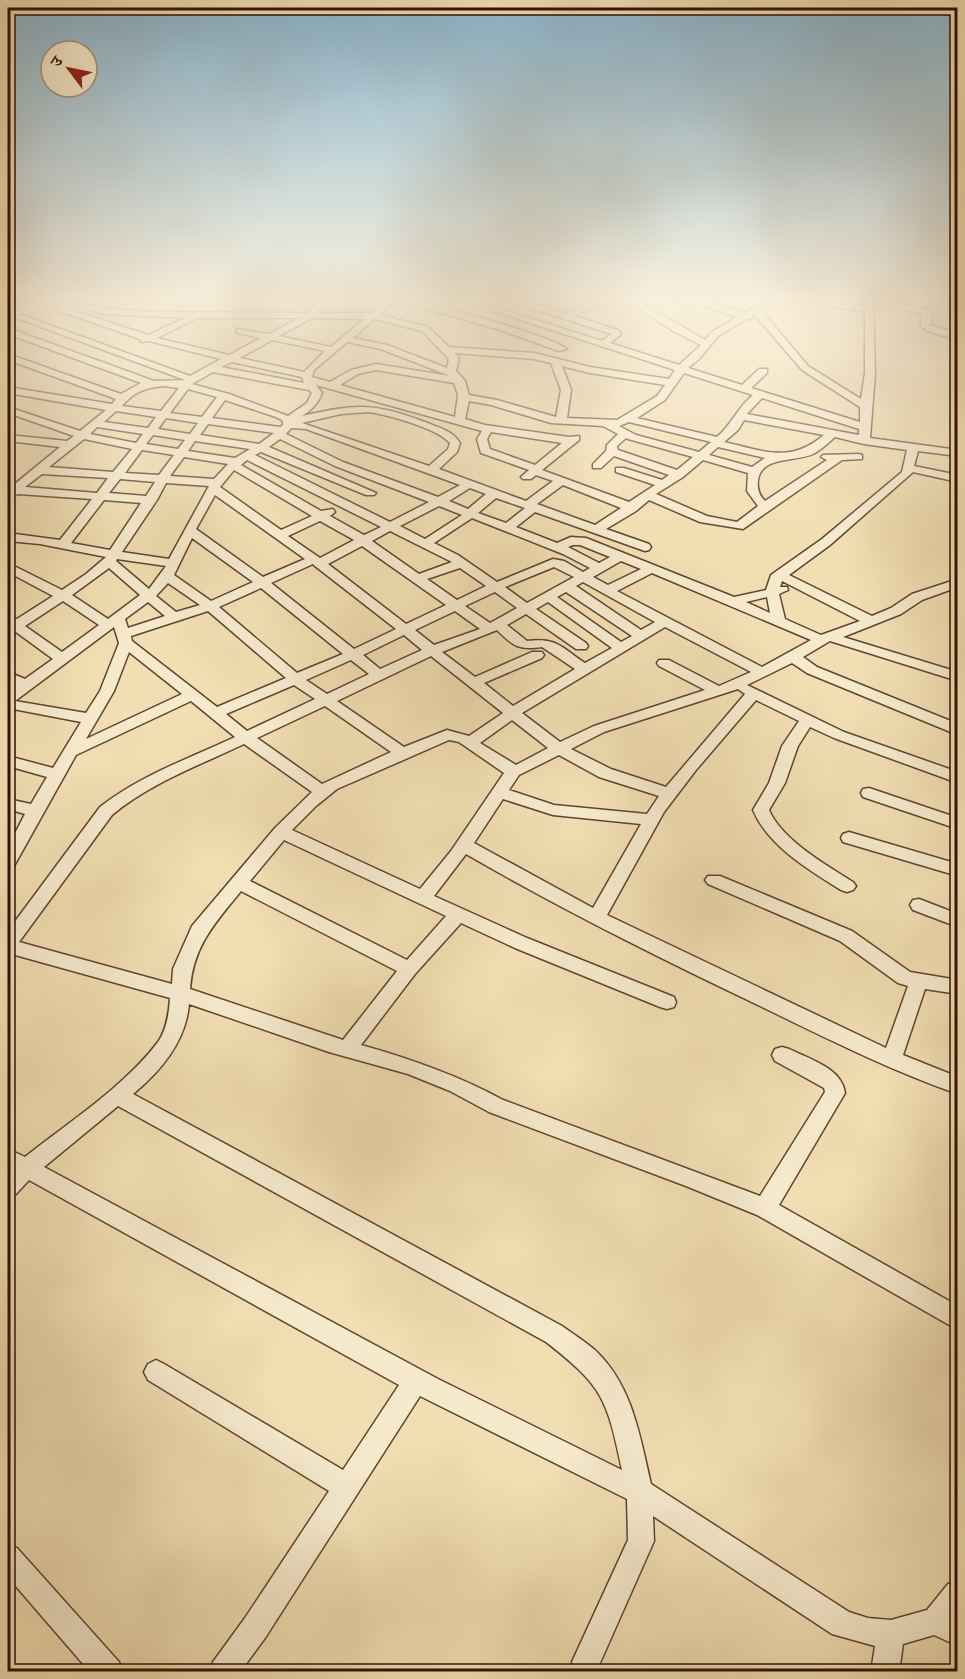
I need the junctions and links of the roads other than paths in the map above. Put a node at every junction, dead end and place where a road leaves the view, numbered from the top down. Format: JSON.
{"nodes":[{"id":1,"x":65,"y":377,"type":"edge"},
{"id":2,"x":135,"y":377,"type":"edge"},
{"id":3,"x":177,"y":377,"type":"edge"},
{"id":4,"x":196,"y":377,"type":"edge"},
{"id":5,"x":247,"y":377,"type":"edge"},
{"id":6,"x":306,"y":377,"type":"edge"},
{"id":7,"x":307,"y":377,"type":"edge"},
{"id":8,"x":348,"y":377,"type":"edge"},
{"id":9,"x":452,"y":377,"type":"edge"},
{"id":10,"x":561,"y":377,"type":"edge"},
{"id":11,"x":636,"y":377,"type":"edge"},
{"id":12,"x":676,"y":377,"type":"edge"},
{"id":13,"x":712,"y":377,"type":"edge"},
{"id":14,"x":757,"y":377,"type":"edge"},
{"id":15,"x":820,"y":377,"type":"edge"},
{"id":16,"x":870,"y":377,"type":"edge"},
{"id":17,"x":457,"y":378,"type":"joint"},
{"id":18,"x":188,"y":382,"type":"junction"},
{"id":19,"x":150,"y":383,"type":"junction"},
{"id":20,"x":672,"y":383,"type":"junction"},
{"id":21,"x":334,"y":387,"type":"junction"},
{"id":22,"x":746,"y":388,"type":"junction"},
{"id":23,"x":8,"y":390,"type":"edge"},
{"id":24,"x":315,"y":393,"type":"junction"},
{"id":25,"x":761,"y":393,"type":"junction"},
{"id":26,"x":222,"y":397,"type":"junction"},
{"id":27,"x":465,"y":397,"type":"junction"},
{"id":28,"x":123,"y":398,"type":"junction"},
{"id":29,"x":867,"y":407,"type":"junction"},
{"id":30,"x":114,"y":408,"type":"junction"},
{"id":31,"x":8,"y":410,"type":"edge"},
{"id":32,"x":164,"y":415,"type":"junction"},
{"id":33,"x":741,"y":416,"type":"junction"},
{"id":34,"x":628,"y":419,"type":"junction"},
{"id":35,"x":207,"y":420,"type":"junction"},
{"id":36,"x":556,"y":420,"type":"junction"},
{"id":37,"x":459,"y":422,"type":"junction"},
{"id":38,"x":591,"y":423,"type":"junction"},
{"id":39,"x":95,"y":424,"type":"junction"},
{"id":40,"x":607,"y":424,"type":"junction"},
{"id":41,"x":285,"y":426,"type":"junction"},
{"id":42,"x":488,"y":429,"type":"junction"},
{"id":43,"x":152,"y":432,"type":"junction"},
{"id":44,"x":505,"y":432,"type":"junction"},
{"id":45,"x":624,"y":434,"type":"junction"},
{"id":46,"x":831,"y":434,"type":"junction"},
{"id":47,"x":81,"y":436,"type":"junction"},
{"id":48,"x":865,"y":436,"type":"junction"},
{"id":49,"x":195,"y":437,"type":"junction"},
{"id":50,"x":8,"y":438,"type":"edge"},
{"id":51,"x":571,"y":441,"type":"junction"},
{"id":52,"x":717,"y":441,"type":"junction"},
{"id":53,"x":71,"y":445,"type":"junction"},
{"id":54,"x":260,"y":447,"type":"junction"},
{"id":55,"x":913,"y":447,"type":"junction"},
{"id":56,"x":139,"y":448,"type":"junction"},
{"id":57,"x":182,"y":452,"type":"junction"},
{"id":58,"x":612,"y":452,"type":"junction"},
{"id":59,"x":806,"y":453,"type":"junction"},
{"id":60,"x":957,"y":453,"type":"edge"},
{"id":61,"x":700,"y":457,"type":"junction"},
{"id":62,"x":774,"y":457,"type":"junction"},
{"id":63,"x":240,"y":461,"type":"junction"},
{"id":64,"x":841,"y":461,"type":"junction"},
{"id":65,"x":597,"y":466,"type":"dead end"},
{"id":66,"x":910,"y":468,"type":"junction"},
{"id":67,"x":40,"y":470,"type":"junction"},
{"id":68,"x":430,"y":471,"type":"junction"},
{"id":69,"x":754,"y":471,"type":"junction"},
{"id":70,"x":533,"y":472,"type":"junction"},
{"id":71,"x":119,"y":474,"type":"junction"},
{"id":72,"x":679,"y":475,"type":"junction"},
{"id":73,"x":163,"y":478,"type":"junction"},
{"id":74,"x":957,"y":479,"type":"edge"},
{"id":75,"x":561,"y":481,"type":"junction"},
{"id":76,"x":629,"y":481,"type":"dead end"},
{"id":77,"x":389,"y":483,"type":"junction"},
{"id":78,"x":468,"y":484,"type":"junction"},
{"id":79,"x":215,"y":485,"type":"junction"},
{"id":80,"x":665,"y":485,"type":"junction"},
{"id":81,"x":11,"y":493,"type":"edge"},
{"id":82,"x":370,"y":493,"type":"junction"},
{"id":83,"x":495,"y":493,"type":"junction"},
{"id":84,"x":102,"y":496,"type":"junction"},
{"id":85,"x":650,"y":496,"type":"junction"},
{"id":86,"x":151,"y":500,"type":"junction"},
{"id":87,"x":439,"y":502,"type":"junction"},
{"id":88,"x":347,"y":504,"type":"junction"},
{"id":89,"x":530,"y":506,"type":"junction"},
{"id":90,"x":765,"y":506,"type":"junction"},
{"id":91,"x":632,"y":508,"type":"junction"},
{"id":92,"x":470,"y":514,"type":"junction"},
{"id":93,"x":322,"y":516,"type":"junction"},
{"id":94,"x":391,"y":526,"type":"junction"},
{"id":95,"x":508,"y":528,"type":"junction"},
{"id":96,"x":598,"y":530,"type":"junction"},
{"id":97,"x":190,"y":531,"type":"junction"},
{"id":98,"x":280,"y":535,"type":"junction"},
{"id":99,"x":8,"y":537,"type":"edge"},
{"id":100,"x":361,"y":539,"type":"junction"},
{"id":101,"x":582,"y":542,"type":"junction"},
{"id":102,"x":64,"y":544,"type":"junction"},
{"id":103,"x":425,"y":544,"type":"junction"},
{"id":104,"x":558,"y":547,"type":"junction"},
{"id":105,"x":645,"y":547,"type":"dead end"},
{"id":106,"x":619,"y":557,"type":"junction"},
{"id":107,"x":112,"y":558,"type":"junction"},
{"id":108,"x":316,"y":561,"type":"junction"},
{"id":109,"x":462,"y":563,"type":"junction"},
{"id":110,"x":8,"y":567,"type":"edge"},
{"id":111,"x":601,"y":568,"type":"junction"},
{"id":112,"x":171,"y":569,"type":"junction"},
{"id":113,"x":651,"y":569,"type":"junction"},
{"id":114,"x":780,"y":575,"type":"junction"},
{"id":115,"x":418,"y":578,"type":"junction"},
{"id":116,"x":585,"y":578,"type":"junction"},
{"id":117,"x":261,"y":582,"type":"junction"},
{"id":118,"x":957,"y":582,"type":"edge"},
{"id":119,"x":497,"y":586,"type":"junction"},
{"id":120,"x":568,"y":587,"type":"junction"},
{"id":121,"x":806,"y":588,"type":"junction"},
{"id":122,"x":608,"y":590,"type":"junction"},
{"id":123,"x":772,"y":591,"type":"junction"},
{"id":124,"x":64,"y":596,"type":"junction"},
{"id":125,"x":149,"y":596,"type":"junction"},
{"id":126,"x":549,"y":597,"type":"junction"},
{"id":127,"x":733,"y":601,"type":"junction"},
{"id":128,"x":210,"y":606,"type":"junction"},
{"id":129,"x":457,"y":606,"type":"junction"},
{"id":130,"x":528,"y":609,"type":"junction"},
{"id":131,"x":605,"y":612,"type":"junction"},
{"id":132,"x":175,"y":618,"type":"junction"},
{"id":133,"x":113,"y":621,"type":"junction"},
{"id":134,"x":582,"y":621,"type":"junction"},
{"id":135,"x":779,"y":621,"type":"junction"},
{"id":136,"x":871,"y":621,"type":"junction"},
{"id":137,"x":665,"y":622,"type":"junction"},
{"id":138,"x":11,"y":625,"type":"edge"},
{"id":139,"x":494,"y":626,"type":"junction"},
{"id":140,"x":406,"y":629,"type":"junction"},
{"id":141,"x":603,"y":636,"type":"junction"},
{"id":142,"x":642,"y":637,"type":"junction"},
{"id":143,"x":124,"y":639,"type":"junction"},
{"id":144,"x":825,"y":639,"type":"junction"},
{"id":145,"x":581,"y":646,"type":"junction"},
{"id":146,"x":622,"y":649,"type":"junction"},
{"id":147,"x":431,"y":651,"type":"junction"},
{"id":148,"x":354,"y":654,"type":"junction"},
{"id":149,"x":562,"y":654,"type":"junction"},
{"id":150,"x":537,"y":655,"type":"dead end"},
{"id":151,"x":793,"y":657,"type":"junction"},
{"id":152,"x":62,"y":659,"type":"junction"},
{"id":153,"x":664,"y":663,"type":"dead end"},
{"id":154,"x":586,"y":670,"type":"junction"},
{"id":155,"x":761,"y":672,"type":"junction"},
{"id":156,"x":379,"y":675,"type":"junction"},
{"id":157,"x":8,"y":676,"type":"edge"},
{"id":158,"x":957,"y":677,"type":"edge"},
{"id":159,"x":294,"y":678,"type":"junction"},
{"id":160,"x":473,"y":683,"type":"junction"},
{"id":161,"x":25,"y":685,"type":"junction"},
{"id":162,"x":736,"y":685,"type":"junction"},
{"id":163,"x":718,"y":691,"type":"junction"},
{"id":164,"x":753,"y":694,"type":"junction"},
{"id":165,"x":192,"y":695,"type":"junction"},
{"id":166,"x":8,"y":699,"type":"edge"},
{"id":167,"x":324,"y":700,"type":"junction"},
{"id":168,"x":8,"y":704,"type":"edge"},
{"id":169,"x":512,"y":713,"type":"junction"},
{"id":170,"x":216,"y":714,"type":"junction"},
{"id":171,"x":92,"y":719,"type":"junction"},
{"id":172,"x":807,"y":720,"type":"junction"},
{"id":173,"x":957,"y":730,"type":"edge"},
{"id":174,"x":246,"y":738,"type":"junction"},
{"id":175,"x":469,"y":743,"type":"junction"},
{"id":176,"x":558,"y":748,"type":"junction"},
{"id":177,"x":73,"y":751,"type":"junction"},
{"id":178,"x":403,"y":753,"type":"junction"},
{"id":179,"x":8,"y":761,"type":"edge"},
{"id":180,"x":514,"y":770,"type":"junction"},
{"id":181,"x":58,"y":775,"type":"junction"},
{"id":182,"x":957,"y":778,"type":"edge"},
{"id":183,"x":322,"y":792,"type":"junction"},
{"id":184,"x":499,"y":792,"type":"junction"},
{"id":185,"x":869,"y":793,"type":"dead end"},
{"id":186,"x":669,"y":794,"type":"junction"},
{"id":187,"x":8,"y":804,"type":"edge"},
{"id":188,"x":35,"y":811,"type":"junction"},
{"id":189,"x":652,"y":820,"type":"junction"},
{"id":190,"x":957,"y":824,"type":"edge"},
{"id":191,"x":281,"y":832,"type":"junction"},
{"id":192,"x":849,"y":838,"type":"dead end"},
{"id":193,"x":464,"y":845,"type":"junction"},
{"id":194,"x":8,"y":862,"type":"edge"},
{"id":195,"x":957,"y":870,"type":"edge"},
{"id":196,"x":714,"y":880,"type":"dead end"},
{"id":197,"x":238,"y":882,"type":"junction"},
{"id":198,"x":847,"y":886,"type":"dead end"},
{"id":199,"x":423,"y":898,"type":"junction"},
{"id":200,"x":919,"y":905,"type":"dead end"},
{"id":201,"x":458,"y":914,"type":"junction"},
{"id":202,"x":597,"y":917,"type":"junction"},
{"id":203,"x":957,"y":921,"type":"edge"},
{"id":204,"x":8,"y":945,"type":"edge"},
{"id":205,"x":409,"y":969,"type":"junction"},
{"id":206,"x":918,"y":982,"type":"junction"},
{"id":207,"x":957,"y":987,"type":"edge"},
{"id":208,"x":178,"y":993,"type":"junction"},
{"id":209,"x":667,"y":1002,"type":"dead end"},
{"id":210,"x":347,"y":1048,"type":"junction"},
{"id":211,"x":782,"y":1055,"type":"dead end"},
{"id":212,"x":892,"y":1060,"type":"junction"},
{"id":213,"x":957,"y":1086,"type":"edge"},
{"id":214,"x":117,"y":1095,"type":"junction"},
{"id":215,"x":17,"y":1164,"type":"edge"},
{"id":216,"x":8,"y":1187,"type":"edge"},
{"id":217,"x":765,"y":1208,"type":"junction"},
{"id":218,"x":957,"y":1319,"type":"edge"},
{"id":219,"x":156,"y":1372,"type":"dead end"},
{"id":220,"x":416,"y":1381,"type":"junction"},
{"id":221,"x":347,"y":1487,"type":"junction"},
{"id":222,"x":640,"y":1492,"type":"junction"},
{"id":223,"x":8,"y":1557,"type":"edge"},
{"id":224,"x":957,"y":1594,"type":"edge"},
{"id":225,"x":946,"y":1627,"type":"edge"},
{"id":226,"x":891,"y":1634,"type":"junction"},
{"id":227,"x":586,"y":1662,"type":"dead end"},
{"id":228,"x":109,"y":1671,"type":"edge"},
{"id":229,"x":223,"y":1671,"type":"edge"},
{"id":230,"x":885,"y":1671,"type":"edge"}],
"edges":[{"from":1,"to":28,"type":"street"},
{"from":2,"to":19,"type":"street"},
{"from":3,"to":18,"type":"street"},
{"from":4,"to":18,"type":"street"},
{"from":5,"to":24,"type":"street"},
{"from":6,"to":24,"type":"street"},
{"from":7,"to":21,"type":"street"},
{"from":8,"to":21,"type":"street"},
{"from":9,"to":17,"type":"street"},
{"from":10,"to":36,"type":"street"},
{"from":11,"to":20,"type":"street"},
{"from":12,"to":20,"type":"street"},
{"from":13,"to":22,"type":"street"},
{"from":14,"to":22,"type":"street"},
{"from":15,"to":29,"type":"street"},
{"from":16,"to":29,"type":"street"},
{"from":17,"to":27,"type":"street"},
{"from":18,"to":19,"type":"street"},
{"from":18,"to":26,"type":"street"},
{"from":18,"to":32,"type":"street"},
{"from":19,"to":28,"type":"street"},
{"from":20,"to":34,"type":"street"},
{"from":21,"to":24,"type":"street"},
{"from":21,"to":37,"type":"street"},
{"from":22,"to":25,"type":"street"},
{"from":23,"to":30,"type":"street"},
{"from":24,"to":41,"type":"street"},
{"from":25,"to":33,"type":"street"},
{"from":25,"to":48,"type":"street"},
{"from":26,"to":35,"type":"street"},
{"from":26,"to":41,"type":"street"},
{"from":27,"to":36,"type":"street"},
{"from":27,"to":37,"type":"street"},
{"from":28,"to":30,"type":"street"},
{"from":29,"to":48,"type":"street"},
{"from":30,"to":32,"type":"street"},
{"from":30,"to":39,"type":"street"},
{"from":31,"to":47,"type":"street"},
{"from":32,"to":35,"type":"street"},
{"from":32,"to":43,"type":"street"},
{"from":33,"to":46,"type":"street"},
{"from":33,"to":52,"type":"street"},
{"from":34,"to":40,"type":"street"},
{"from":34,"to":52,"type":"street"},
{"from":35,"to":41,"type":"street"},
{"from":35,"to":49,"type":"street"},
{"from":36,"to":38,"type":"street"},
{"from":36,"to":44,"type":"street"},
{"from":37,"to":42,"type":"street"},
{"from":38,"to":40,"type":"street"},
{"from":38,"to":51,"type":"street"},
{"from":39,"to":43,"type":"street"},
{"from":39,"to":47,"type":"street"},
{"from":40,"to":45,"type":"street"},
{"from":41,"to":54,"type":"street"},
{"from":41,"to":68,"type":"street"},
{"from":41,"to":68,"type":"street"},
{"from":41,"to":77,"type":"street"},
{"from":42,"to":44,"type":"street"},
{"from":42,"to":70,"type":"street"},
{"from":43,"to":49,"type":"street"},
{"from":43,"to":56,"type":"street"},
{"from":44,"to":51,"type":"street"},
{"from":45,"to":58,"type":"street"},
{"from":45,"to":61,"type":"street"},
{"from":46,"to":48,"type":"street"},
{"from":46,"to":59,"type":"street"},
{"from":47,"to":53,"type":"street"},
{"from":47,"to":56,"type":"street"},
{"from":48,"to":55,"type":"street"},
{"from":48,"to":64,"type":"street"},
{"from":49,"to":54,"type":"street"},
{"from":49,"to":57,"type":"street"},
{"from":50,"to":53,"type":"street"},
{"from":51,"to":70,"type":"street"},
{"from":52,"to":61,"type":"street"},
{"from":52,"to":62,"type":"street"},
{"from":53,"to":67,"type":"street"},
{"from":54,"to":63,"type":"street"},
{"from":54,"to":82,"type":"street"},
{"from":55,"to":60,"type":"street"},
{"from":55,"to":66,"type":"street"},
{"from":56,"to":57,"type":"street"},
{"from":56,"to":71,"type":"street"},
{"from":57,"to":63,"type":"street"},
{"from":57,"to":73,"type":"street"},
{"from":58,"to":65,"type":"street"},
{"from":58,"to":72,"type":"street"},
{"from":59,"to":62,"type":"street"},
{"from":59,"to":64,"type":"street"},
{"from":61,"to":69,"type":"street"},
{"from":61,"to":72,"type":"street"},
{"from":62,"to":69,"type":"street"},
{"from":63,"to":79,"type":"street"},
{"from":63,"to":88,"type":"street"},
{"from":63,"to":93,"type":"street"},
{"from":64,"to":90,"type":"street"},
{"from":66,"to":74,"type":"street"},
{"from":66,"to":114,"type":"street"},
{"from":67,"to":71,"type":"street"},
{"from":67,"to":81,"type":"street"},
{"from":68,"to":78,"type":"street"},
{"from":69,"to":90,"type":"street"},
{"from":70,"to":75,"type":"street"},
{"from":71,"to":73,"type":"street"},
{"from":71,"to":84,"type":"street"},
{"from":72,"to":80,"type":"street"},
{"from":73,"to":79,"type":"street"},
{"from":73,"to":86,"type":"street"},
{"from":75,"to":89,"type":"street"},
{"from":75,"to":91,"type":"street"},
{"from":76,"to":80,"type":"street"},
{"from":77,"to":82,"type":"street"},
{"from":77,"to":87,"type":"street"},
{"from":78,"to":83,"type":"street"},
{"from":78,"to":87,"type":"street"},
{"from":79,"to":97,"type":"street"},
{"from":79,"to":98,"type":"street"},
{"from":80,"to":85,"type":"street"},
{"from":81,"to":84,"type":"street"},
{"from":82,"to":88,"type":"street"},
{"from":83,"to":89,"type":"street"},
{"from":83,"to":92,"type":"street"},
{"from":84,"to":86,"type":"street"},
{"from":84,"to":102,"type":"street"},
{"from":85,"to":90,"type":"street"},
{"from":85,"to":91,"type":"street"},
{"from":86,"to":107,"type":"street"},
{"from":87,"to":92,"type":"street"},
{"from":87,"to":94,"type":"street"},
{"from":88,"to":93,"type":"street"},
{"from":88,"to":94,"type":"street"},
{"from":89,"to":95,"type":"street"},
{"from":89,"to":96,"type":"street"},
{"from":91,"to":96,"type":"street"},
{"from":92,"to":95,"type":"street"},
{"from":92,"to":103,"type":"street"},
{"from":93,"to":98,"type":"street"},
{"from":93,"to":100,"type":"street"},
{"from":94,"to":100,"type":"street"},
{"from":94,"to":103,"type":"street"},
{"from":95,"to":104,"type":"street"},
{"from":96,"to":101,"type":"street"},
{"from":96,"to":105,"type":"street"},
{"from":97,"to":112,"type":"street"},
{"from":97,"to":117,"type":"street"},
{"from":98,"to":108,"type":"street"},
{"from":99,"to":102,"type":"street"},
{"from":100,"to":108,"type":"street"},
{"from":100,"to":115,"type":"street"},
{"from":101,"to":104,"type":"street"},
{"from":101,"to":106,"type":"street"},
{"from":102,"to":107,"type":"street"},
{"from":103,"to":109,"type":"street"},
{"from":104,"to":111,"type":"street"},
{"from":106,"to":111,"type":"street"},
{"from":106,"to":113,"type":"street"},
{"from":107,"to":112,"type":"street"},
{"from":107,"to":124,"type":"street"},
{"from":107,"to":125,"type":"street"},
{"from":108,"to":117,"type":"street"},
{"from":108,"to":140,"type":"street"},
{"from":109,"to":115,"type":"street"},
{"from":109,"to":119,"type":"street"},
{"from":110,"to":124,"type":"street"},
{"from":111,"to":116,"type":"street"},
{"from":112,"to":125,"type":"street"},
{"from":112,"to":128,"type":"street"},
{"from":113,"to":122,"type":"street"},
{"from":113,"to":127,"type":"street"},
{"from":114,"to":121,"type":"street"},
{"from":114,"to":123,"type":"street"},
{"from":115,"to":129,"type":"street"},
{"from":116,"to":119,"type":"street"},
{"from":116,"to":120,"type":"street"},
{"from":116,"to":122,"type":"street"},
{"from":117,"to":128,"type":"street"},
{"from":117,"to":148,"type":"street"},
{"from":118,"to":136,"type":"street"},
{"from":119,"to":129,"type":"street"},
{"from":119,"to":130,"type":"street"},
{"from":120,"to":126,"type":"street"},
{"from":120,"to":131,"type":"street"},
{"from":121,"to":123,"type":"street"},
{"from":121,"to":136,"type":"street"},
{"from":122,"to":137,"type":"street"},
{"from":123,"to":127,"type":"street"},
{"from":123,"to":135,"type":"street"},
{"from":124,"to":133,"type":"street"},
{"from":124,"to":138,"type":"street"},
{"from":125,"to":132,"type":"street"},
{"from":125,"to":133,"type":"street"},
{"from":126,"to":130,"type":"street"},
{"from":126,"to":134,"type":"street"},
{"from":127,"to":135,"type":"street"},
{"from":128,"to":132,"type":"street"},
{"from":128,"to":159,"type":"street"},
{"from":129,"to":139,"type":"street"},
{"from":129,"to":140,"type":"street"},
{"from":130,"to":139,"type":"street"},
{"from":130,"to":145,"type":"street"},
{"from":131,"to":134,"type":"street"},
{"from":131,"to":142,"type":"street"},
{"from":132,"to":143,"type":"street"},
{"from":133,"to":143,"type":"street"},
{"from":133,"to":152,"type":"street"},
{"from":134,"to":141,"type":"street"},
{"from":135,"to":144,"type":"street"},
{"from":136,"to":144,"type":"street"},
{"from":137,"to":142,"type":"street"},
{"from":137,"to":155,"type":"street"},
{"from":138,"to":152,"type":"street"},
{"from":139,"to":147,"type":"street"},
{"from":139,"to":149,"type":"street"},
{"from":140,"to":147,"type":"street"},
{"from":140,"to":148,"type":"street"},
{"from":141,"to":145,"type":"street"},
{"from":141,"to":146,"type":"street"},
{"from":142,"to":146,"type":"street"},
{"from":143,"to":165,"type":"street"},
{"from":143,"to":171,"type":"street"},
{"from":144,"to":151,"type":"street"},
{"from":144,"to":158,"type":"street"},
{"from":145,"to":149,"type":"street"},
{"from":146,"to":154,"type":"street"},
{"from":147,"to":156,"type":"street"},
{"from":147,"to":160,"type":"street"},
{"from":148,"to":156,"type":"street"},
{"from":148,"to":159,"type":"street"},
{"from":149,"to":154,"type":"street"},
{"from":150,"to":160,"type":"street"},
{"from":151,"to":155,"type":"street"},
{"from":151,"to":173,"type":"street"},
{"from":152,"to":161,"type":"street"},
{"from":153,"to":163,"type":"street"},
{"from":154,"to":169,"type":"street"},
{"from":155,"to":162,"type":"street"},
{"from":156,"to":167,"type":"street"},
{"from":157,"to":161,"type":"street"},
{"from":159,"to":167,"type":"street"},
{"from":159,"to":170,"type":"street"},
{"from":160,"to":169,"type":"street"},
{"from":161,"to":166,"type":"street"},
{"from":162,"to":163,"type":"street"},
{"from":162,"to":164,"type":"street"},
{"from":163,"to":176,"type":"street"},
{"from":164,"to":172,"type":"street"},
{"from":164,"to":186,"type":"street"},
{"from":165,"to":170,"type":"street"},
{"from":165,"to":177,"type":"street"},
{"from":167,"to":174,"type":"street"},
{"from":167,"to":178,"type":"street"},
{"from":168,"to":171,"type":"street"},
{"from":169,"to":175,"type":"street"},
{"from":169,"to":176,"type":"street"},
{"from":170,"to":174,"type":"street"},
{"from":171,"to":177,"type":"street"},
{"from":172,"to":182,"type":"street"},
{"from":172,"to":198,"type":"street"},
{"from":174,"to":183,"type":"street"},
{"from":174,"to":204,"type":"street"},
{"from":175,"to":178,"type":"street"},
{"from":175,"to":180,"type":"street"},
{"from":176,"to":180,"type":"street"},
{"from":176,"to":186,"type":"street"},
{"from":177,"to":181,"type":"street"},
{"from":178,"to":183,"type":"street"},
{"from":179,"to":181,"type":"street"},
{"from":180,"to":184,"type":"street"},
{"from":181,"to":188,"type":"street"},
{"from":183,"to":191,"type":"street"},
{"from":184,"to":189,"type":"street"},
{"from":184,"to":193,"type":"street"},
{"from":185,"to":190,"type":"street"},
{"from":186,"to":189,"type":"street"},
{"from":187,"to":188,"type":"street"},
{"from":188,"to":194,"type":"street"},
{"from":189,"to":202,"type":"street"},
{"from":191,"to":197,"type":"street"},
{"from":191,"to":199,"type":"street"},
{"from":192,"to":195,"type":"street"},
{"from":193,"to":199,"type":"street"},
{"from":193,"to":202,"type":"street"},
{"from":196,"to":206,"type":"street"},
{"from":197,"to":205,"type":"street"},
{"from":197,"to":208,"type":"street"},
{"from":199,"to":201,"type":"street"},
{"from":200,"to":203,"type":"street"},
{"from":201,"to":205,"type":"street"},
{"from":201,"to":209,"type":"street"},
{"from":202,"to":212,"type":"street"},
{"from":204,"to":208,"type":"street"},
{"from":205,"to":210,"type":"street"},
{"from":206,"to":207,"type":"street"},
{"from":206,"to":212,"type":"street"},
{"from":208,"to":210,"type":"street"},
{"from":208,"to":214,"type":"street"},
{"from":210,"to":217,"type":"street"},
{"from":211,"to":217,"type":"street"},
{"from":212,"to":213,"type":"street"},
{"from":214,"to":215,"type":"street"},
{"from":214,"to":222,"type":"street"},
{"from":215,"to":216,"type":"street"},
{"from":215,"to":220,"type":"street"},
{"from":217,"to":218,"type":"street"},
{"from":219,"to":221,"type":"street"},
{"from":220,"to":221,"type":"street"},
{"from":220,"to":222,"type":"street"},
{"from":221,"to":229,"type":"street"},
{"from":222,"to":226,"type":"street"},
{"from":222,"to":227,"type":"street"},
{"from":223,"to":228,"type":"street"},
{"from":224,"to":225,"type":"street"},
{"from":225,"to":226,"type":"street"},
{"from":226,"to":230,"type":"street"}]}
